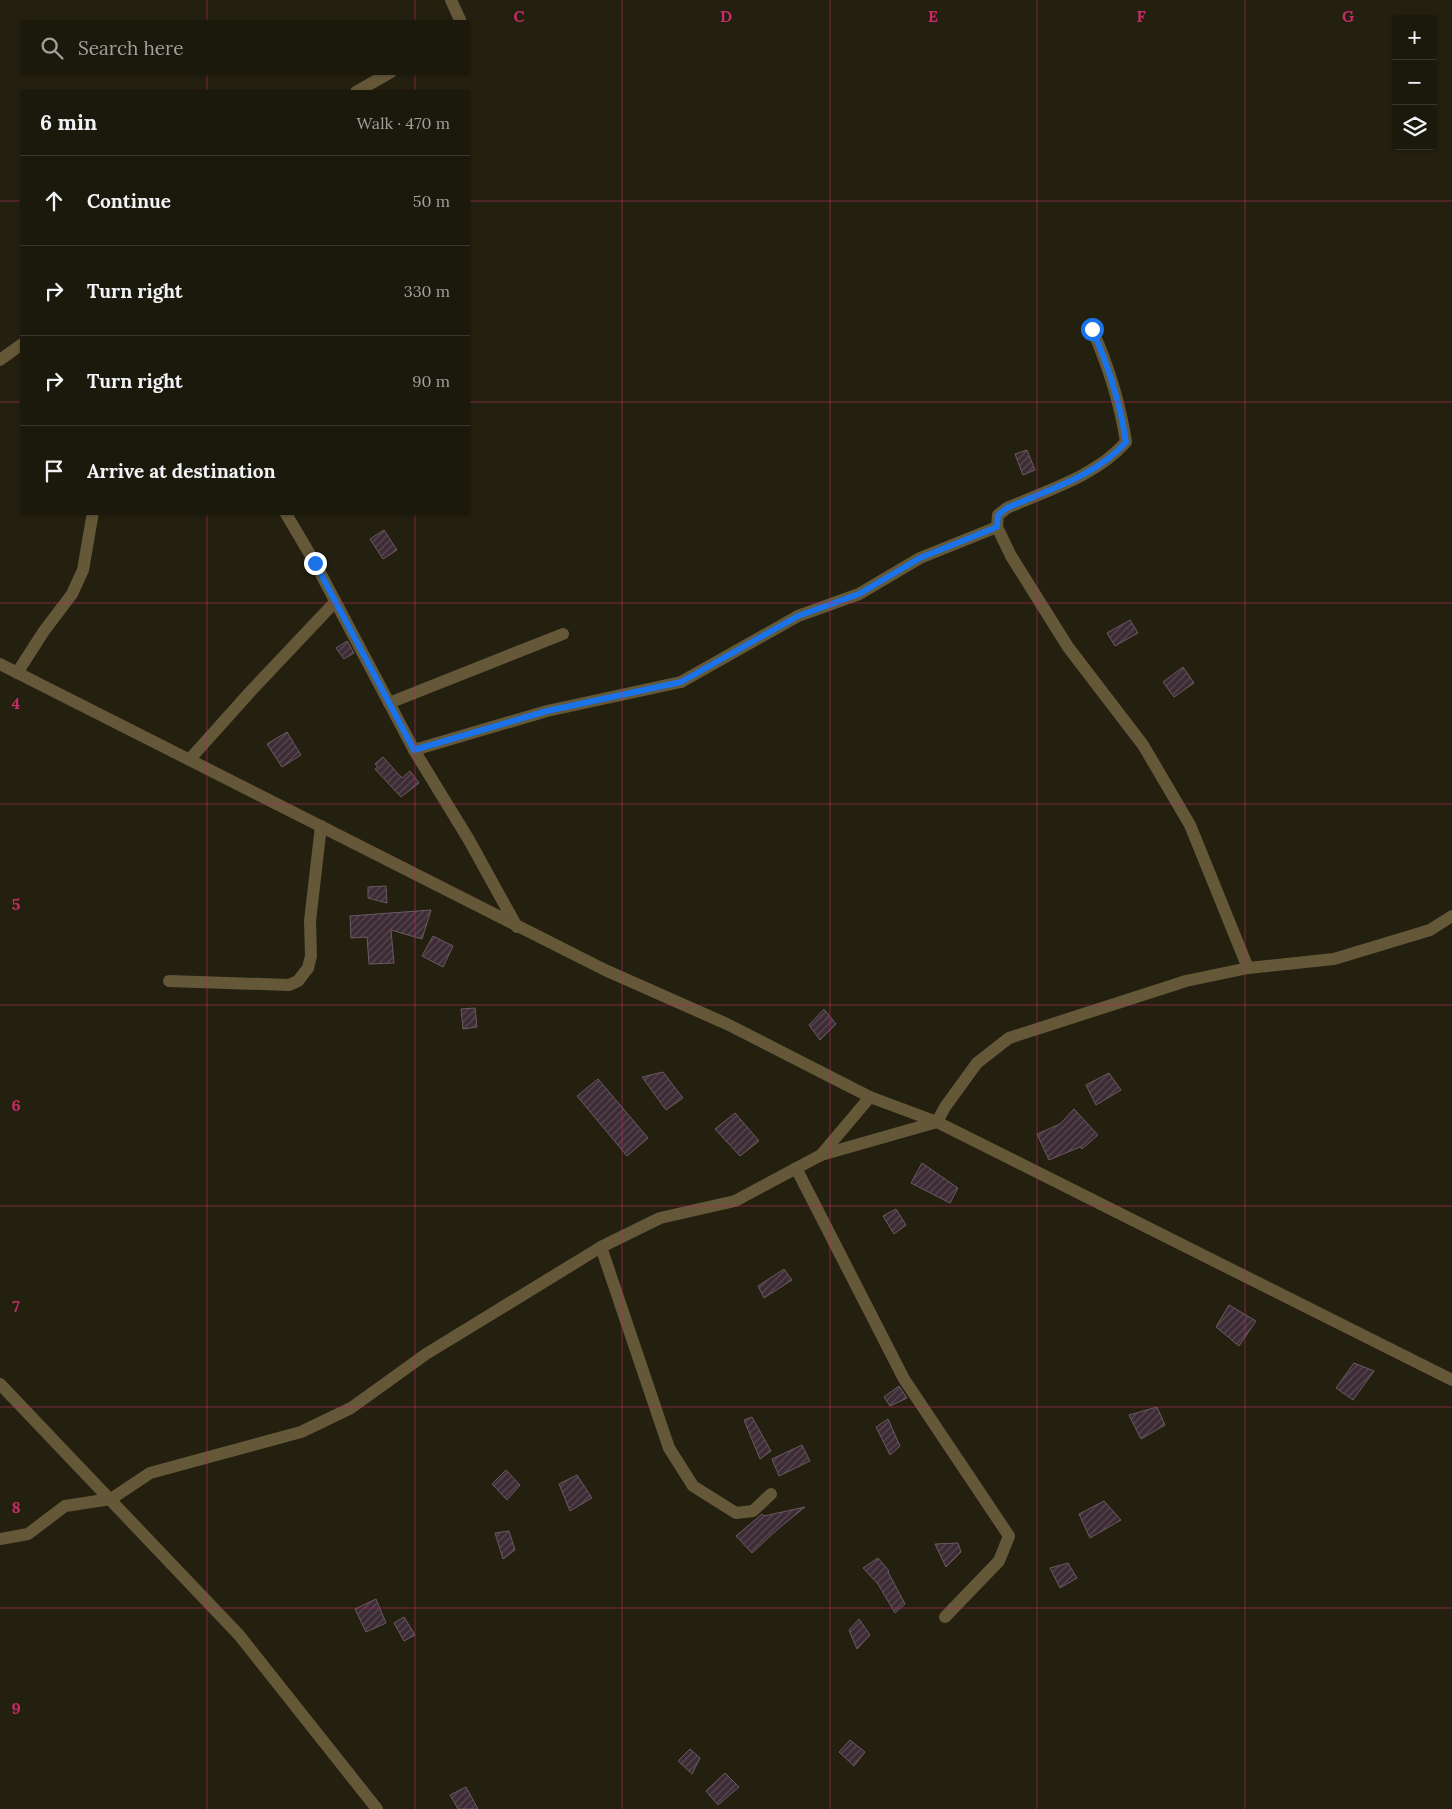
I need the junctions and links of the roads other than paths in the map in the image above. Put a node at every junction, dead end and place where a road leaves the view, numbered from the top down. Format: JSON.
{"nodes":[{"id":1,"x":451,"y":0,"type":"edge"},
{"id":2,"x":459,"y":20,"type":"edge"},
{"id":3,"x":386,"y":75,"type":"edge"},
{"id":4,"x":360,"y":90,"type":"edge"},
{"id":5,"x":1092,"y":329,"type":"dead end"},
{"id":6,"x":20,"y":345,"type":"edge"},
{"id":7,"x":0,"y":360,"type":"edge"},
{"id":8,"x":92,"y":515,"type":"edge"},
{"id":9,"x":287,"y":515,"type":"edge"},
{"id":10,"x":997,"y":527,"type":"junction"},
{"id":11,"x":336,"y":602,"type":"junction"},
{"id":12,"x":563,"y":634,"type":"dead end"},
{"id":13,"x":0,"y":664,"type":"edge"},
{"id":14,"x":17,"y":673,"type":"junction"},
{"id":15,"x":389,"y":703,"type":"junction"},
{"id":16,"x":414,"y":750,"type":"junction"},
{"id":17,"x":190,"y":759,"type":"junction"},
{"id":18,"x":321,"y":826,"type":"junction"},
{"id":19,"x":1452,"y":916,"type":"edge"},
{"id":20,"x":517,"y":927,"type":"junction"},
{"id":21,"x":1248,"y":968,"type":"junction"},
{"id":22,"x":169,"y":981,"type":"dead end"},
{"id":23,"x":870,"y":1097,"type":"junction"},
{"id":24,"x":938,"y":1122,"type":"junction"},
{"id":25,"x":821,"y":1155,"type":"junction"},
{"id":26,"x":796,"y":1168,"type":"junction"},
{"id":27,"x":602,"y":1247,"type":"junction"},
{"id":28,"x":1452,"y":1380,"type":"edge"},
{"id":29,"x":0,"y":1384,"type":"edge"},
{"id":30,"x":771,"y":1494,"type":"dead end"},
{"id":31,"x":110,"y":1499,"type":"junction"},
{"id":32,"x":0,"y":1539,"type":"edge"},
{"id":33,"x":945,"y":1617,"type":"dead end"},
{"id":34,"x":378,"y":1809,"type":"edge"}],
"edges":[{"from":1,"to":2,"type":"street"},
{"from":3,"to":4,"type":"street"},
{"from":5,"to":10,"type":"street"},
{"from":6,"to":7,"type":"street"},
{"from":8,"to":14,"type":"street"},
{"from":9,"to":11,"type":"street"},
{"from":10,"to":16,"type":"street"},
{"from":10,"to":21,"type":"street"},
{"from":11,"to":15,"type":"street"},
{"from":11,"to":17,"type":"street"},
{"from":12,"to":15,"type":"street"},
{"from":13,"to":14,"type":"street"},
{"from":14,"to":17,"type":"street"},
{"from":15,"to":16,"type":"street"},
{"from":16,"to":20,"type":"street"},
{"from":17,"to":18,"type":"street"},
{"from":18,"to":20,"type":"street"},
{"from":18,"to":22,"type":"street"},
{"from":19,"to":21,"type":"street"},
{"from":20,"to":23,"type":"street"},
{"from":21,"to":24,"type":"street"},
{"from":23,"to":24,"type":"street"},
{"from":23,"to":25,"type":"street"},
{"from":24,"to":25,"type":"street"},
{"from":24,"to":28,"type":"street"},
{"from":25,"to":26,"type":"street"},
{"from":26,"to":27,"type":"street"},
{"from":26,"to":33,"type":"street"},
{"from":27,"to":30,"type":"street"},
{"from":27,"to":31,"type":"street"},
{"from":29,"to":31,"type":"street"},
{"from":31,"to":32,"type":"street"},
{"from":31,"to":34,"type":"street"}]}
